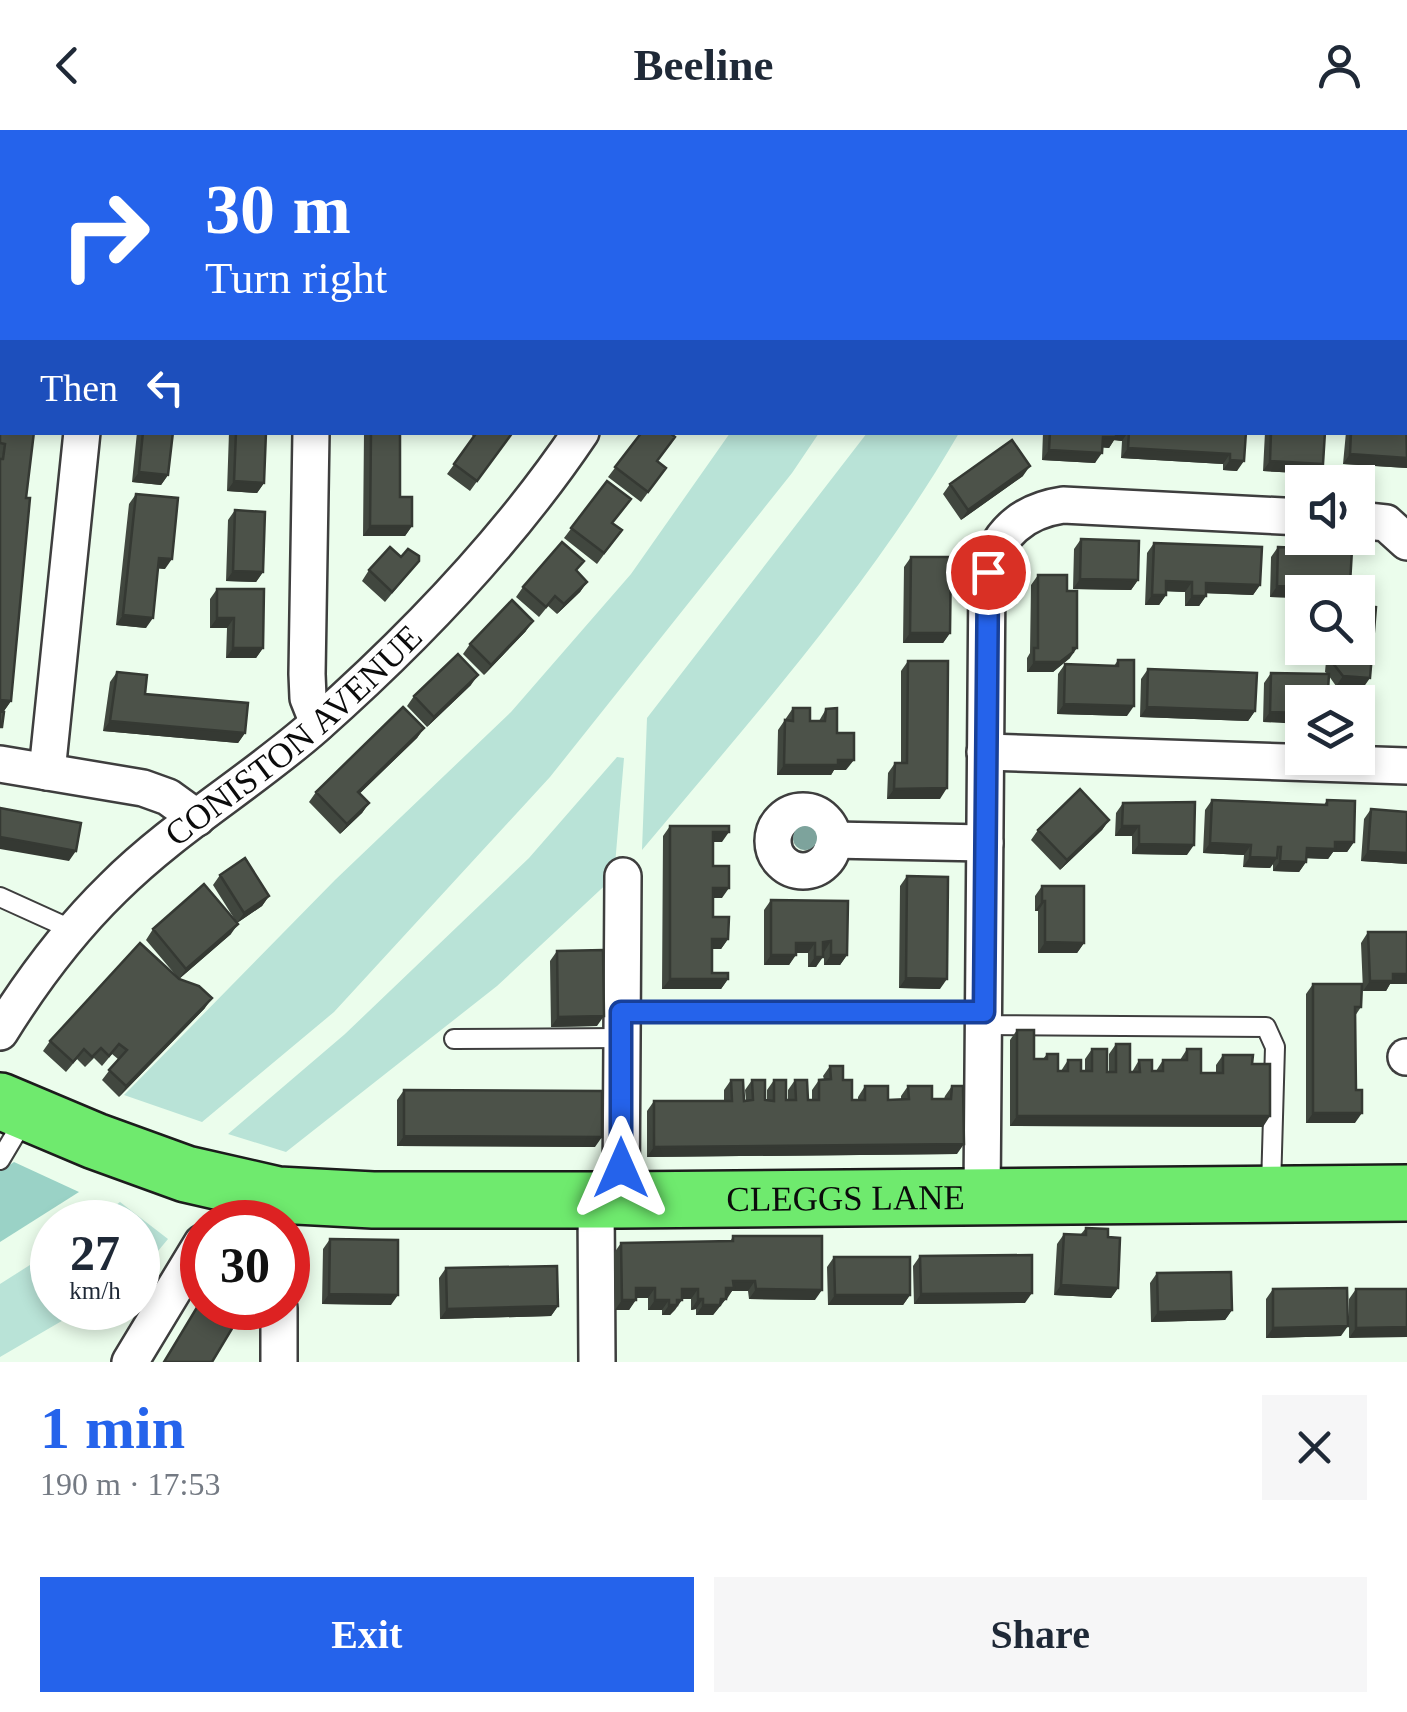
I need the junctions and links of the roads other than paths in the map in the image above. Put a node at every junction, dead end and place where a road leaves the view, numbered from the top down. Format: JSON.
{"nodes":[{"id":1,"x":82,"y":435,"type":"edge"},
{"id":2,"x":311,"y":435,"type":"edge"},
{"id":3,"x":579,"y":435,"type":"edge"},
{"id":4,"x":1285,"y":516,"type":"edge"},
{"id":5,"x":1375,"y":522,"type":"edge"},
{"id":6,"x":1406,"y":539,"type":"edge"},
{"id":7,"x":318,"y":724,"type":"junction"},
{"id":8,"x":985,"y":752,"type":"junction"},
{"id":9,"x":0,"y":764,"type":"edge"},
{"id":10,"x":1407,"y":766,"type":"edge"},
{"id":11,"x":47,"y":772,"type":"junction"},
{"id":12,"x":197,"y":818,"type":"junction"},
{"id":13,"x":832,"y":840,"type":"dead end"},
{"id":14,"x":985,"y":843,"type":"junction"},
{"id":15,"x":623,"y":876,"type":"dead end"},
{"id":16,"x":0,"y":896,"type":"edge"},
{"id":17,"x":75,"y":931,"type":"junction"},
{"id":18,"x":984,"y":1019,"type":"junction"},
{"id":19,"x":621,"y":1025,"type":"junction"},
{"id":20,"x":0,"y":1032,"type":"edge"},
{"id":21,"x":454,"y":1038,"type":"dead end"},
{"id":22,"x":25,"y":1112,"type":"edge"},
{"id":23,"x":0,"y":1160,"type":"edge"},
{"id":24,"x":205,"y":1193,"type":"edge"},
{"id":25,"x":1407,"y":1193,"type":"edge"},
{"id":26,"x":1270,"y":1195,"type":"junction"},
{"id":27,"x":982,"y":1198,"type":"junction"},
{"id":28,"x":237,"y":1200,"type":"edge"},
{"id":29,"x":609,"y":1200,"type":"junction"},
{"id":30,"x":310,"y":1206,"type":"edge"},
{"id":31,"x":180,"y":1280,"type":"edge"},
{"id":32,"x":279,"y":1330,"type":"edge"},
{"id":33,"x":130,"y":1362,"type":"edge"},
{"id":34,"x":279,"y":1362,"type":"edge"},
{"id":35,"x":597,"y":1362,"type":"edge"}],
"edges":[{"from":1,"to":11,"type":"street"},
{"from":2,"to":7,"type":"street"},
{"from":3,"to":7,"type":"street","name":"CONISTON AVENUE"},
{"from":4,"to":8,"type":"street"},
{"from":5,"to":6,"type":"street"},
{"from":7,"to":12,"type":"street","name":"CONISTON AVENUE"},
{"from":8,"to":10,"type":"street"},
{"from":8,"to":14,"type":"street"},
{"from":9,"to":11,"type":"street"},
{"from":11,"to":12,"type":"street"},
{"from":12,"to":17,"type":"street","name":"CONISTON AVENUE"},
{"from":13,"to":14,"type":"street"},
{"from":14,"to":18,"type":"street"},
{"from":15,"to":19,"type":"street"},
{"from":16,"to":17,"type":"lane"},
{"from":17,"to":20,"type":"street","name":"CONISTON AVENUE"},
{"from":18,"to":19,"type":"lane"},
{"from":18,"to":26,"type":"lane"},
{"from":18,"to":27,"type":"street"},
{"from":19,"to":21,"type":"lane"},
{"from":19,"to":29,"type":"street"},
{"from":22,"to":23,"type":"lane"},
{"from":22,"to":24,"type":"main road","name":"CLEGGS LANE"},
{"from":24,"to":28,"type":"main road","name":"CLEGGS LANE"},
{"from":25,"to":26,"type":"main road","name":"CLEGGS LANE"},
{"from":26,"to":27,"type":"main road","name":"CLEGGS LANE"},
{"from":27,"to":29,"type":"main road","name":"CLEGGS LANE"},
{"from":29,"to":30,"type":"main road","name":"CLEGGS LANE"},
{"from":29,"to":35,"type":"street"},
{"from":31,"to":33,"type":"street"},
{"from":32,"to":34,"type":"street"}]}
